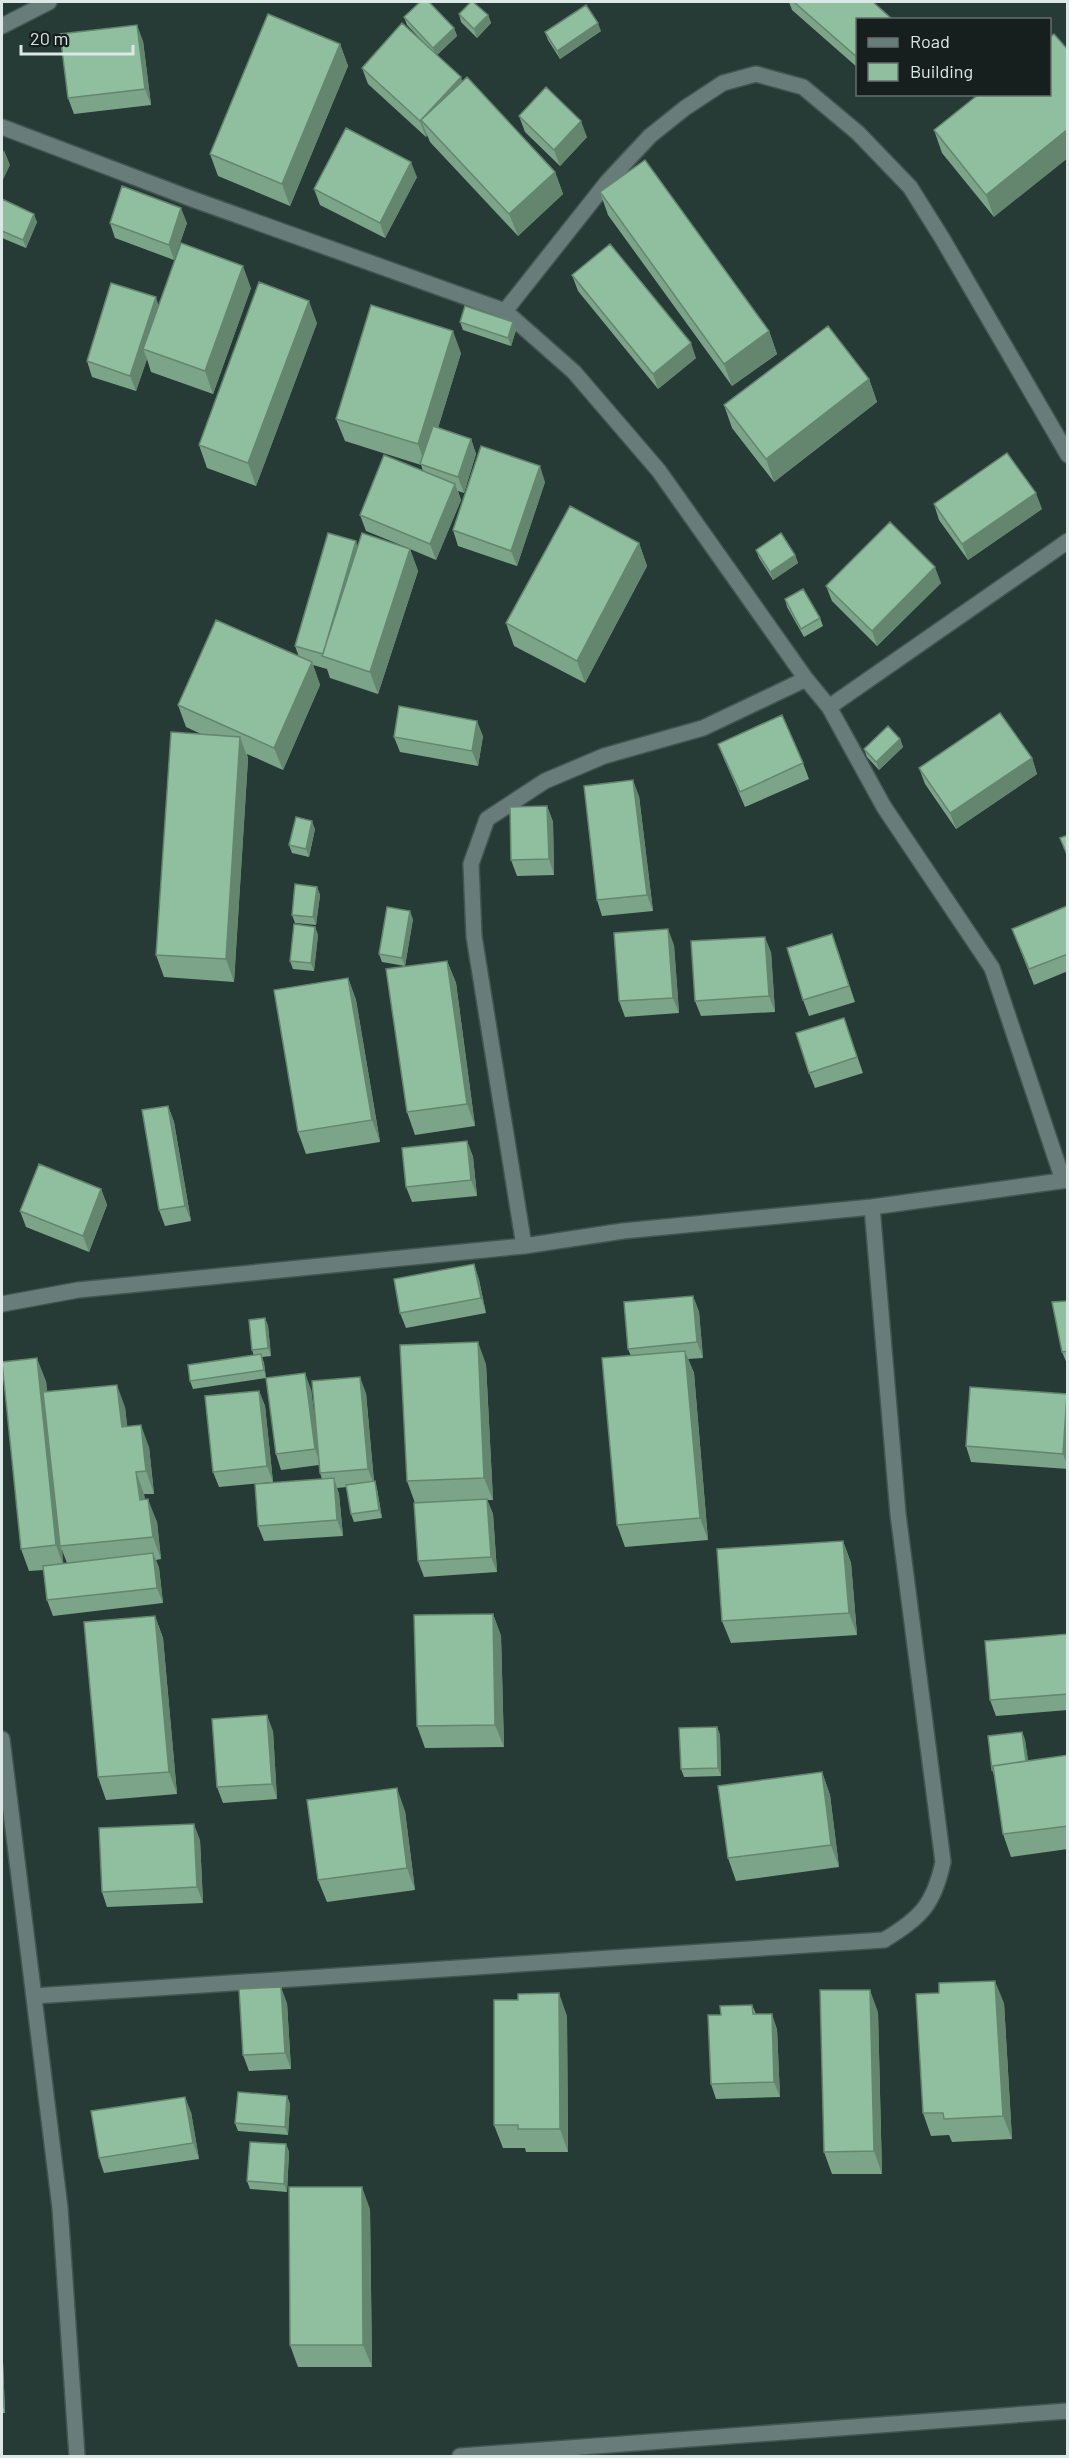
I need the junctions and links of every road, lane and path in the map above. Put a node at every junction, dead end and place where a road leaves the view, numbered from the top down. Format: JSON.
{"nodes":[{"id":1,"x":49,"y":2,"type":"edge"},
{"id":2,"x":2,"y":26,"type":"edge"},
{"id":3,"x":2,"y":127,"type":"edge"},
{"id":4,"x":505,"y":311,"type":"junction"},
{"id":5,"x":1068,"y":455,"type":"edge"},
{"id":6,"x":1068,"y":541,"type":"edge"},
{"id":7,"x":806,"y":679,"type":"junction"},
{"id":8,"x":829,"y":707,"type":"junction"},
{"id":9,"x":1065,"y":1180,"type":"edge"},
{"id":10,"x":872,"y":1207,"type":"junction"},
{"id":11,"x":524,"y":1246,"type":"junction"},
{"id":12,"x":2,"y":1304,"type":"edge"},
{"id":13,"x":2,"y":1739,"type":"edge"},
{"id":14,"x":34,"y":1996,"type":"junction"},
{"id":15,"x":1068,"y":2411,"type":"edge"},
{"id":16,"x":77,"y":2457,"type":"edge"},
{"id":17,"x":460,"y":2457,"type":"edge"}],
"edges":[{"from":1,"to":2,"type":"street"},
{"from":3,"to":4,"type":"street"},
{"from":4,"to":5,"type":"street"},
{"from":4,"to":7,"type":"street"},
{"from":6,"to":8,"type":"street"},
{"from":7,"to":8,"type":"street"},
{"from":7,"to":11,"type":"street"},
{"from":8,"to":9,"type":"street"},
{"from":9,"to":10,"type":"street"},
{"from":10,"to":11,"type":"street"},
{"from":10,"to":14,"type":"street"},
{"from":11,"to":12,"type":"street"},
{"from":13,"to":14,"type":"street"},
{"from":14,"to":16,"type":"street"},
{"from":15,"to":17,"type":"street"}]}
